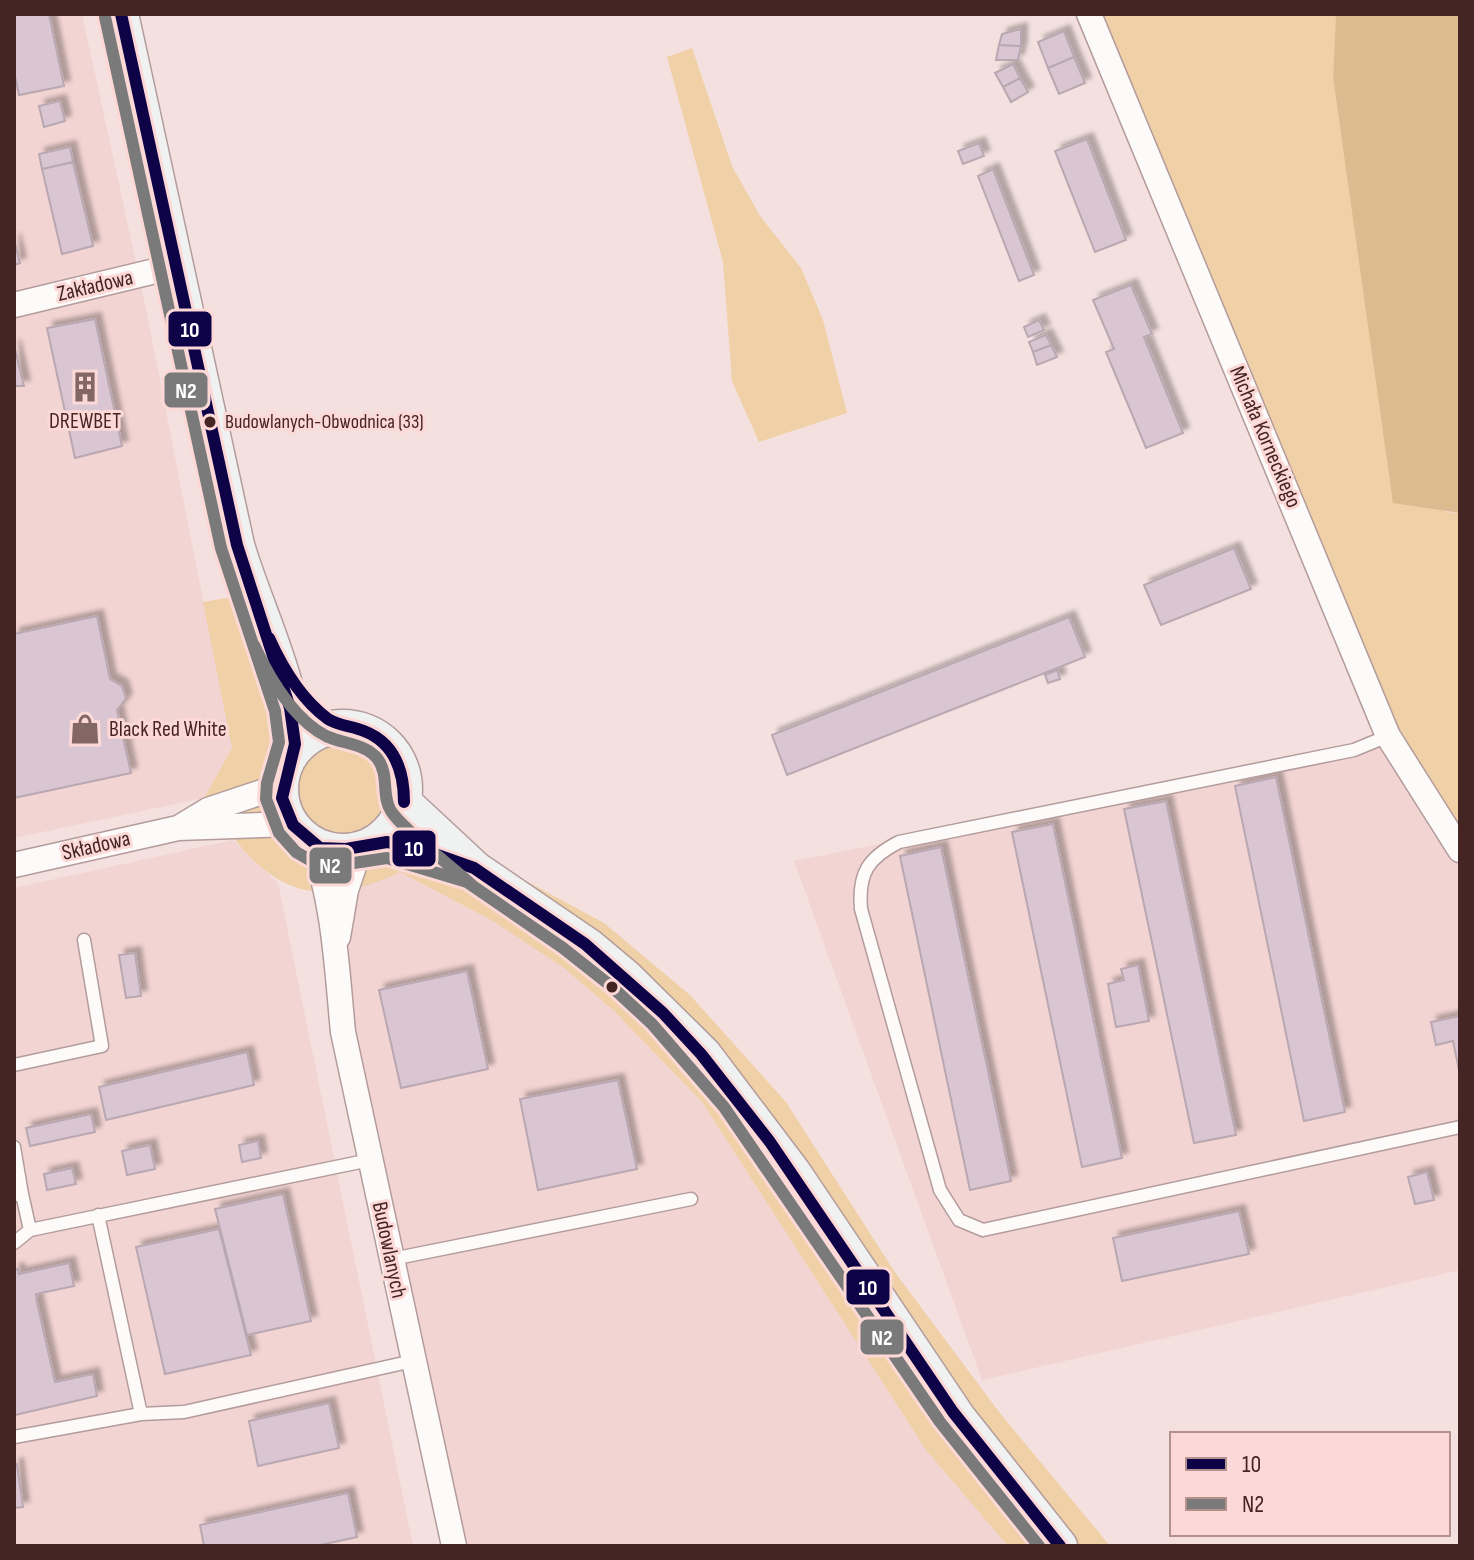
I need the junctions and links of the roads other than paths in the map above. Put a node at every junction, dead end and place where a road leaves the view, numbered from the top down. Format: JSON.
{"nodes":[{"id":1,"x":121,"y":14,"type":"edge"},
{"id":2,"x":1089,"y":14,"type":"edge"},
{"id":3,"x":176,"y":266,"type":"junction"},
{"id":4,"x":14,"y":305,"type":"edge"},
{"id":5,"x":275,"y":651,"type":"junction"},
{"id":6,"x":346,"y":727,"type":"junction"},
{"id":7,"x":1388,"y":736,"type":"junction"},
{"id":8,"x":289,"y":762,"type":"junction"},
{"id":9,"x":404,"y":802,"type":"junction"},
{"id":10,"x":178,"y":828,"type":"junction"},
{"id":11,"x":302,"y":833,"type":"junction"},
{"id":12,"x":367,"y":846,"type":"junction"},
{"id":13,"x":1460,"y":850,"type":"edge"},
{"id":14,"x":14,"y":865,"type":"edge"},
{"id":15,"x":476,"y":869,"type":"junction"},
{"id":16,"x":84,"y":940,"type":"dead end"},
{"id":17,"x":335,"y":951,"type":"junction"},
{"id":18,"x":14,"y":1065,"type":"edge"},
{"id":19,"x":1460,"y":1127,"type":"edge"},
{"id":20,"x":14,"y":1147,"type":"edge"},
{"id":21,"x":370,"y":1160,"type":"junction"},
{"id":22,"x":18,"y":1195,"type":"edge"},
{"id":23,"x":691,"y":1199,"type":"dead end"},
{"id":24,"x":98,"y":1215,"type":"junction"},
{"id":25,"x":30,"y":1230,"type":"junction"},
{"id":26,"x":14,"y":1243,"type":"edge"},
{"id":27,"x":392,"y":1259,"type":"junction"},
{"id":28,"x":413,"y":1361,"type":"junction"},
{"id":29,"x":141,"y":1414,"type":"junction"},
{"id":30,"x":14,"y":1437,"type":"edge"},
{"id":31,"x":454,"y":1546,"type":"edge"},
{"id":32,"x":1060,"y":1546,"type":"edge"}],
"edges":[{"from":1,"to":3,"type":"main road"},
{"from":2,"to":7,"type":"street","name":"Michała Korneckiego"},
{"from":3,"to":4,"type":"street","name":"Zakładowa"},
{"from":3,"to":5,"type":"main road"},
{"from":5,"to":6,"type":"main road"},
{"from":5,"to":8,"type":"main road"},
{"from":6,"to":8,"type":"main road"},
{"from":6,"to":9,"type":"main road"},
{"from":7,"to":13,"type":"street","name":"Michała Korneckiego"},
{"from":7,"to":19,"type":"lane"},
{"from":8,"to":10,"type":"street","name":"Składowa"},
{"from":8,"to":11,"type":"main road"},
{"from":9,"to":12,"type":"main road"},
{"from":9,"to":15,"type":"main road"},
{"from":10,"to":11,"type":"street","name":"Składowa"},
{"from":10,"to":14,"type":"street","name":"Składowa"},
{"from":11,"to":12,"type":"main road"},
{"from":11,"to":17,"type":"street","name":"Budowlanych"},
{"from":12,"to":15,"type":"main road"},
{"from":12,"to":17,"type":"street","name":"Budowlanych"},
{"from":15,"to":32,"type":"main road"},
{"from":16,"to":18,"type":"lane"},
{"from":17,"to":21,"type":"street","name":"Budowlanych"},
{"from":20,"to":22,"type":"lane"},
{"from":21,"to":24,"type":"lane"},
{"from":21,"to":27,"type":"street","name":"Budowlanych"},
{"from":22,"to":25,"type":"lane"},
{"from":23,"to":27,"type":"lane"},
{"from":24,"to":25,"type":"lane"},
{"from":24,"to":29,"type":"lane"},
{"from":25,"to":26,"type":"lane"},
{"from":27,"to":28,"type":"street","name":"Budowlanych"},
{"from":28,"to":29,"type":"lane"},
{"from":28,"to":31,"type":"street","name":"Budowlanych"},
{"from":29,"to":30,"type":"lane"}]}
